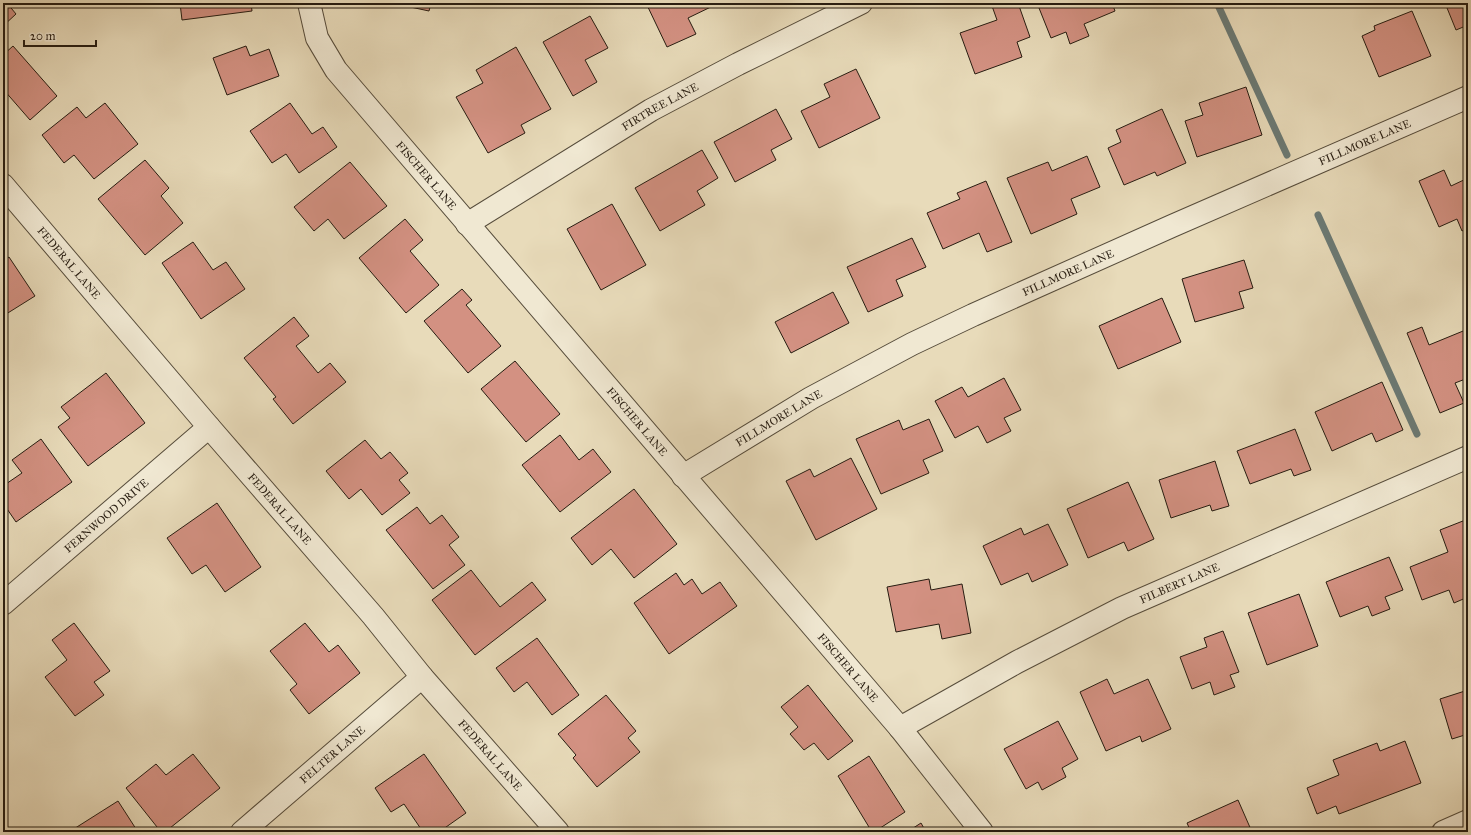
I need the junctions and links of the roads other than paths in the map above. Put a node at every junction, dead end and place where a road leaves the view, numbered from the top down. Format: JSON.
{"nodes":[{"id":1,"x":309,"y":3,"type":"edge"},
{"id":2,"x":861,"y":3,"type":"edge"},
{"id":3,"x":1468,"y":97,"type":"edge"},
{"id":4,"x":3,"y":185,"type":"edge"},
{"id":5,"x":468,"y":224,"type":"junction"},
{"id":6,"x":209,"y":427,"type":"junction"},
{"id":7,"x":1468,"y":457,"type":"edge"},
{"id":8,"x":683,"y":476,"type":"junction"},
{"id":9,"x":3,"y":604,"type":"edge"},
{"id":10,"x":422,"y":677,"type":"junction"},
{"id":11,"x":900,"y":728,"type":"junction"},
{"id":12,"x":1468,"y":821,"type":"edge"},
{"id":13,"x":242,"y":832,"type":"edge"},
{"id":14,"x":558,"y":832,"type":"edge"},
{"id":15,"x":982,"y":832,"type":"edge"},
{"id":16,"x":1443,"y":832,"type":"edge"}],
"edges":[{"from":1,"to":5,"type":"street","name":"FISCHER LANE"},
{"from":2,"to":5,"type":"street","name":"FIRTREE LANE"},
{"from":3,"to":8,"type":"street","name":"FILLMORE LANE"},
{"from":4,"to":6,"type":"street","name":"FEDERAL LANE"},
{"from":5,"to":8,"type":"street","name":"FISCHER LANE"},
{"from":6,"to":9,"type":"street","name":"FERNWOOD DRIVE"},
{"from":6,"to":10,"type":"street","name":"FEDERAL LANE"},
{"from":7,"to":11,"type":"street","name":"FILBERT LANE"},
{"from":8,"to":11,"type":"street","name":"FISCHER LANE"},
{"from":10,"to":13,"type":"street","name":"FELTER LANE"},
{"from":10,"to":14,"type":"street","name":"FEDERAL LANE"},
{"from":11,"to":15,"type":"street","name":"FISCHER LANE"},
{"from":12,"to":16,"type":"street"}]}
